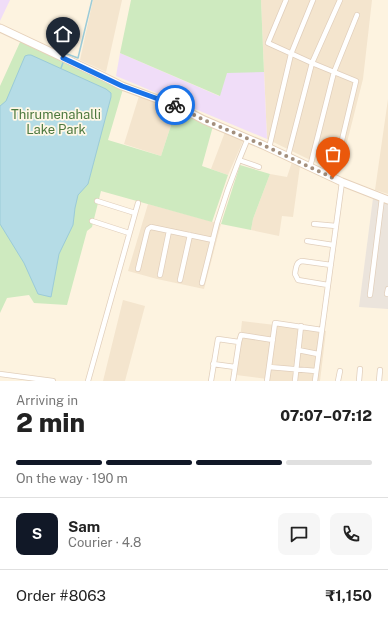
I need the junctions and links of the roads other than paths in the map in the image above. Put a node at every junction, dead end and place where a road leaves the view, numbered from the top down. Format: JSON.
{"nodes":[{"id":1,"x":286,"y":0,"type":"edge"},
{"id":2,"x":313,"y":0,"type":"edge"},
{"id":3,"x":340,"y":0,"type":"edge"},
{"id":4,"x":357,"y":15,"type":"dead end"},
{"id":5,"x":0,"y":28,"type":"edge"},
{"id":6,"x":291,"y":54,"type":"junction"},
{"id":7,"x":312,"y":63,"type":"junction"},
{"id":8,"x":334,"y":72,"type":"junction"},
{"id":9,"x":248,"y":138,"type":"junction"},
{"id":10,"x":269,"y":148,"type":"junction"},
{"id":11,"x":288,"y":156,"type":"junction"},
{"id":12,"x":239,"y":160,"type":"junction"},
{"id":13,"x":259,"y":167,"type":"dead end"},
{"id":14,"x":310,"y":167,"type":"junction"},
{"id":15,"x":333,"y":178,"type":"junction"},
{"id":16,"x":342,"y":182,"type":"junction"},
{"id":17,"x":385,"y":199,"type":"edge"},
{"id":18,"x":97,"y":201,"type":"dead end"},
{"id":19,"x":138,"y":203,"type":"dead end"},
{"id":20,"x":135,"y":213,"type":"junction"},
{"id":21,"x":92,"y":221,"type":"dead end"},
{"id":22,"x":314,"y":224,"type":"dead end"},
{"id":23,"x":336,"y":226,"type":"junction"},
{"id":24,"x":169,"y":231,"type":"junction"},
{"id":25,"x":129,"y":233,"type":"junction"},
{"id":26,"x":190,"y":236,"type":"junction"},
{"id":27,"x":213,"y":240,"type":"junction"},
{"id":28,"x":307,"y":241,"type":"dead end"},
{"id":29,"x":333,"y":245,"type":"junction"},
{"id":30,"x":330,"y":264,"type":"junction"},
{"id":31,"x":138,"y":269,"type":"dead end"},
{"id":32,"x":160,"y":275,"type":"dead end"},
{"id":33,"x":180,"y":280,"type":"dead end"},
{"id":34,"x":202,"y":284,"type":"dead end"},
{"id":35,"x":328,"y":285,"type":"junction"},
{"id":36,"x":370,"y":295,"type":"dead end"},
{"id":37,"x":301,"y":326,"type":"junction"},
{"id":38,"x":322,"y":330,"type":"junction"},
{"id":39,"x":273,"y":340,"type":"junction"},
{"id":40,"x":239,"y":342,"type":"junction"},
{"id":41,"x":298,"y":350,"type":"junction"},
{"id":42,"x":318,"y":354,"type":"junction"},
{"id":43,"x":213,"y":364,"type":"junction"},
{"id":44,"x":235,"y":367,"type":"junction"},
{"id":45,"x":269,"y":367,"type":"junction"},
{"id":46,"x":296,"y":369,"type":"junction"},
{"id":47,"x":360,"y":369,"type":"dead end"},
{"id":48,"x":340,"y":370,"type":"dead end"},
{"id":49,"x":380,"y":370,"type":"dead end"},
{"id":50,"x":316,"y":371,"type":"junction"},
{"id":51,"x":0,"y":374,"type":"edge"},
{"id":52,"x":53,"y":381,"type":"edge"},
{"id":53,"x":88,"y":381,"type":"edge"},
{"id":54,"x":211,"y":381,"type":"edge"},
{"id":55,"x":233,"y":381,"type":"edge"},
{"id":56,"x":267,"y":381,"type":"edge"},
{"id":57,"x":295,"y":381,"type":"edge"},
{"id":58,"x":315,"y":381,"type":"edge"},
{"id":59,"x":338,"y":381,"type":"edge"},
{"id":60,"x":359,"y":381,"type":"edge"},
{"id":61,"x":379,"y":381,"type":"edge"}],
"edges":[{"from":1,"to":6,"type":"street"},
{"from":2,"to":6,"type":"street"},
{"from":3,"to":7,"type":"street"},
{"from":4,"to":8,"type":"street"},
{"from":5,"to":9,"type":"street"},
{"from":6,"to":7,"type":"street"},
{"from":6,"to":10,"type":"street"},
{"from":7,"to":8,"type":"street"},
{"from":7,"to":11,"type":"street"},
{"from":8,"to":14,"type":"street"},
{"from":8,"to":15,"type":"street"},
{"from":9,"to":10,"type":"street"},
{"from":9,"to":12,"type":"street"},
{"from":10,"to":11,"type":"street"},
{"from":11,"to":14,"type":"street"},
{"from":12,"to":13,"type":"street"},
{"from":12,"to":27,"type":"street"},
{"from":14,"to":15,"type":"street"},
{"from":15,"to":16,"type":"street"},
{"from":16,"to":17,"type":"street"},
{"from":16,"to":23,"type":"street"},
{"from":17,"to":36,"type":"street"},
{"from":18,"to":20,"type":"street"},
{"from":19,"to":20,"type":"street"},
{"from":20,"to":25,"type":"street"},
{"from":21,"to":25,"type":"street"},
{"from":22,"to":23,"type":"street"},
{"from":23,"to":29,"type":"street"},
{"from":24,"to":26,"type":"street"},
{"from":24,"to":31,"type":"street"},
{"from":24,"to":32,"type":"street"},
{"from":25,"to":53,"type":"street"},
{"from":26,"to":27,"type":"street"},
{"from":26,"to":33,"type":"street"},
{"from":27,"to":34,"type":"street"},
{"from":28,"to":29,"type":"street"},
{"from":29,"to":30,"type":"street"},
{"from":30,"to":35,"type":"street"},
{"from":30,"to":35,"type":"street"},
{"from":35,"to":38,"type":"street"},
{"from":37,"to":38,"type":"street"},
{"from":37,"to":39,"type":"street"},
{"from":37,"to":41,"type":"street"},
{"from":38,"to":42,"type":"street"},
{"from":39,"to":40,"type":"street"},
{"from":39,"to":45,"type":"street"},
{"from":40,"to":43,"type":"street"},
{"from":40,"to":44,"type":"street"},
{"from":41,"to":42,"type":"street"},
{"from":41,"to":46,"type":"street"},
{"from":42,"to":50,"type":"street"},
{"from":43,"to":44,"type":"street"},
{"from":43,"to":54,"type":"street"},
{"from":44,"to":55,"type":"street"},
{"from":45,"to":46,"type":"street"},
{"from":45,"to":56,"type":"street"},
{"from":46,"to":50,"type":"street"},
{"from":46,"to":57,"type":"street"},
{"from":47,"to":60,"type":"street"},
{"from":48,"to":59,"type":"street"},
{"from":49,"to":61,"type":"street"},
{"from":50,"to":58,"type":"street"},
{"from":51,"to":52,"type":"street"}]}
